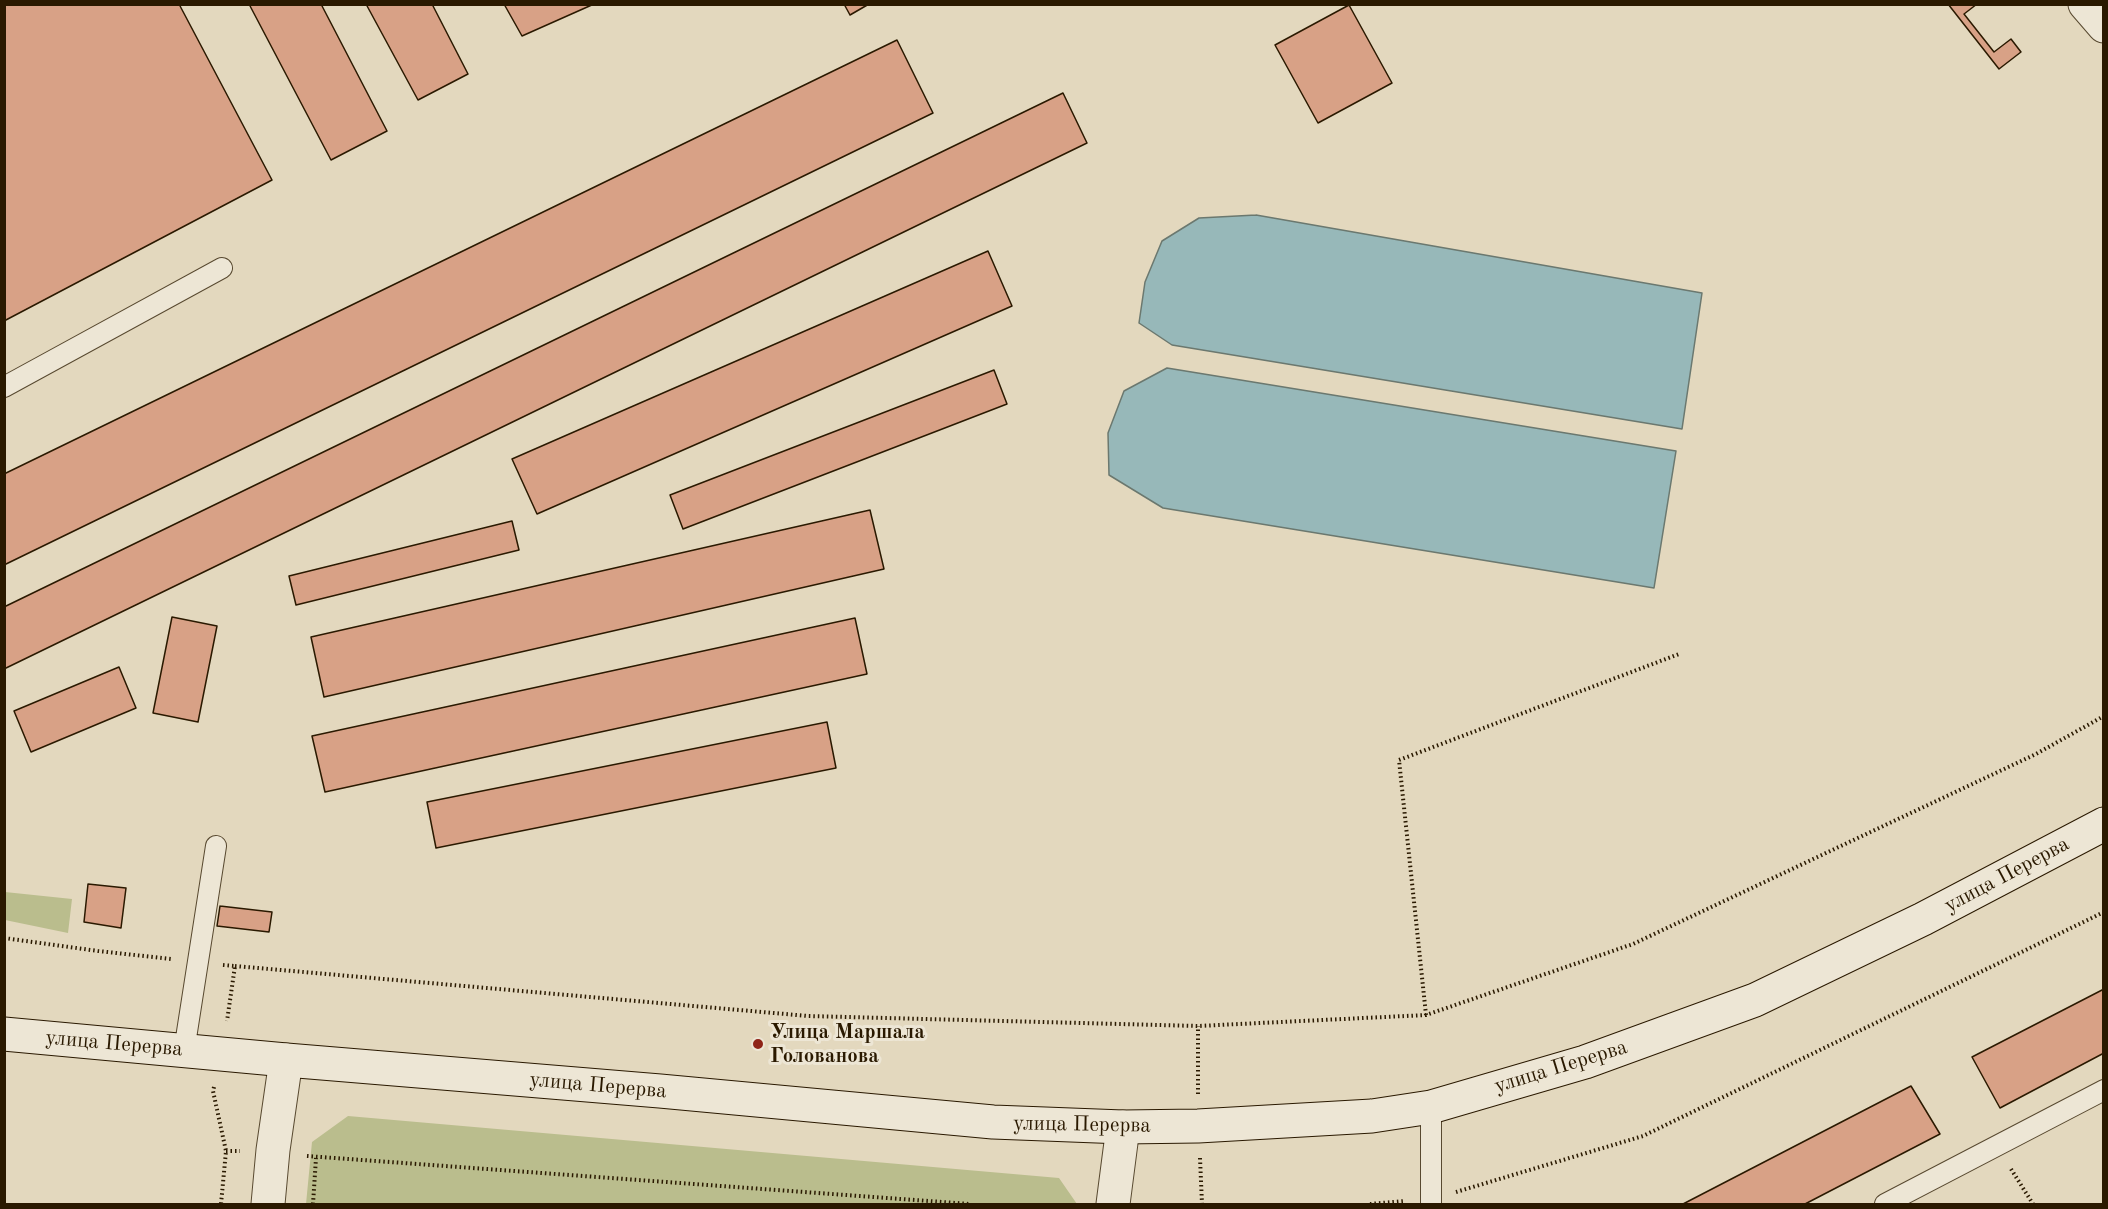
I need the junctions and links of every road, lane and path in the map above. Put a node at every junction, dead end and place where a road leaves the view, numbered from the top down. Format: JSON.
{"nodes":[{"id":1,"x":2085,"y":4,"type":"edge"},
{"id":2,"x":2103,"y":27,"type":"edge"},
{"id":3,"x":222,"y":268,"type":"dead end"},
{"id":4,"x":4,"y":387,"type":"edge"},
{"id":5,"x":1679,"y":654,"type":"dead end"},
{"id":6,"x":2103,"y":716,"type":"edge"},
{"id":7,"x":2103,"y":824,"type":"edge"},
{"id":8,"x":216,"y":846,"type":"dead end"},
{"id":9,"x":2103,"y":912,"type":"edge"},
{"id":10,"x":235,"y":966,"type":"dead end"},
{"id":11,"x":1426,"y":1016,"type":"junction"},
{"id":12,"x":1198,"y":1026,"type":"junction"},
{"id":13,"x":4,"y":1034,"type":"edge"},
{"id":14,"x":184,"y":1051,"type":"junction"},
{"id":15,"x":286,"y":1060,"type":"junction"},
{"id":16,"x":2103,"y":1090,"type":"edge"},
{"id":17,"x":1431,"y":1107,"type":"junction"},
{"id":18,"x":1198,"y":1126,"type":"junction"},
{"id":19,"x":1123,"y":1127,"type":"junction"},
{"id":20,"x":1997,"y":1145,"type":"junction"},
{"id":21,"x":273,"y":1150,"type":"junction"},
{"id":22,"x":316,"y":1158,"type":"junction"},
{"id":23,"x":1431,"y":1202,"type":"edge"},
{"id":24,"x":1393,"y":1203,"type":"edge"},
{"id":25,"x":221,"y":1204,"type":"edge"},
{"id":26,"x":268,"y":1204,"type":"edge"},
{"id":27,"x":313,"y":1204,"type":"edge"},
{"id":28,"x":942,"y":1204,"type":"edge"},
{"id":29,"x":970,"y":1204,"type":"edge"},
{"id":30,"x":1113,"y":1204,"type":"edge"},
{"id":31,"x":1202,"y":1204,"type":"edge"},
{"id":32,"x":1370,"y":1204,"type":"edge"},
{"id":33,"x":1885,"y":1204,"type":"edge"},
{"id":34,"x":2032,"y":1204,"type":"edge"}],
"edges":[{"from":1,"to":2,"type":"main road"},
{"from":3,"to":4,"type":"lane"},
{"from":5,"to":11,"type":"path"},
{"from":6,"to":11,"type":"path"},
{"from":7,"to":17,"type":"main road","name":"улица Перерва"},
{"from":8,"to":14,"type":"lane"},
{"from":9,"to":23,"type":"path"},
{"from":10,"to":12,"type":"path"},
{"from":11,"to":12,"type":"path"},
{"from":12,"to":18,"type":"path"},
{"from":13,"to":14,"type":"main road","name":"улица Перерва"},
{"from":14,"to":15,"type":"main road","name":"улица Перерва"},
{"from":15,"to":19,"type":"main road","name":"улица Перерва"},
{"from":15,"to":21,"type":"main road"},
{"from":16,"to":20,"type":"lane"},
{"from":17,"to":18,"type":"main road","name":"улица Перерва"},
{"from":17,"to":23,"type":"lane"},
{"from":18,"to":19,"type":"main road","name":"улица Перерва"},
{"from":18,"to":31,"type":"path"},
{"from":19,"to":30,"type":"main road"},
{"from":20,"to":33,"type":"lane"},
{"from":20,"to":34,"type":"path"},
{"from":21,"to":22,"type":"path"},
{"from":21,"to":25,"type":"path"},
{"from":21,"to":26,"type":"main road"},
{"from":22,"to":27,"type":"path"},
{"from":22,"to":28,"type":"path"},
{"from":23,"to":24,"type":"path"},
{"from":24,"to":32,"type":"path"},
{"from":28,"to":29,"type":"path"}]}
